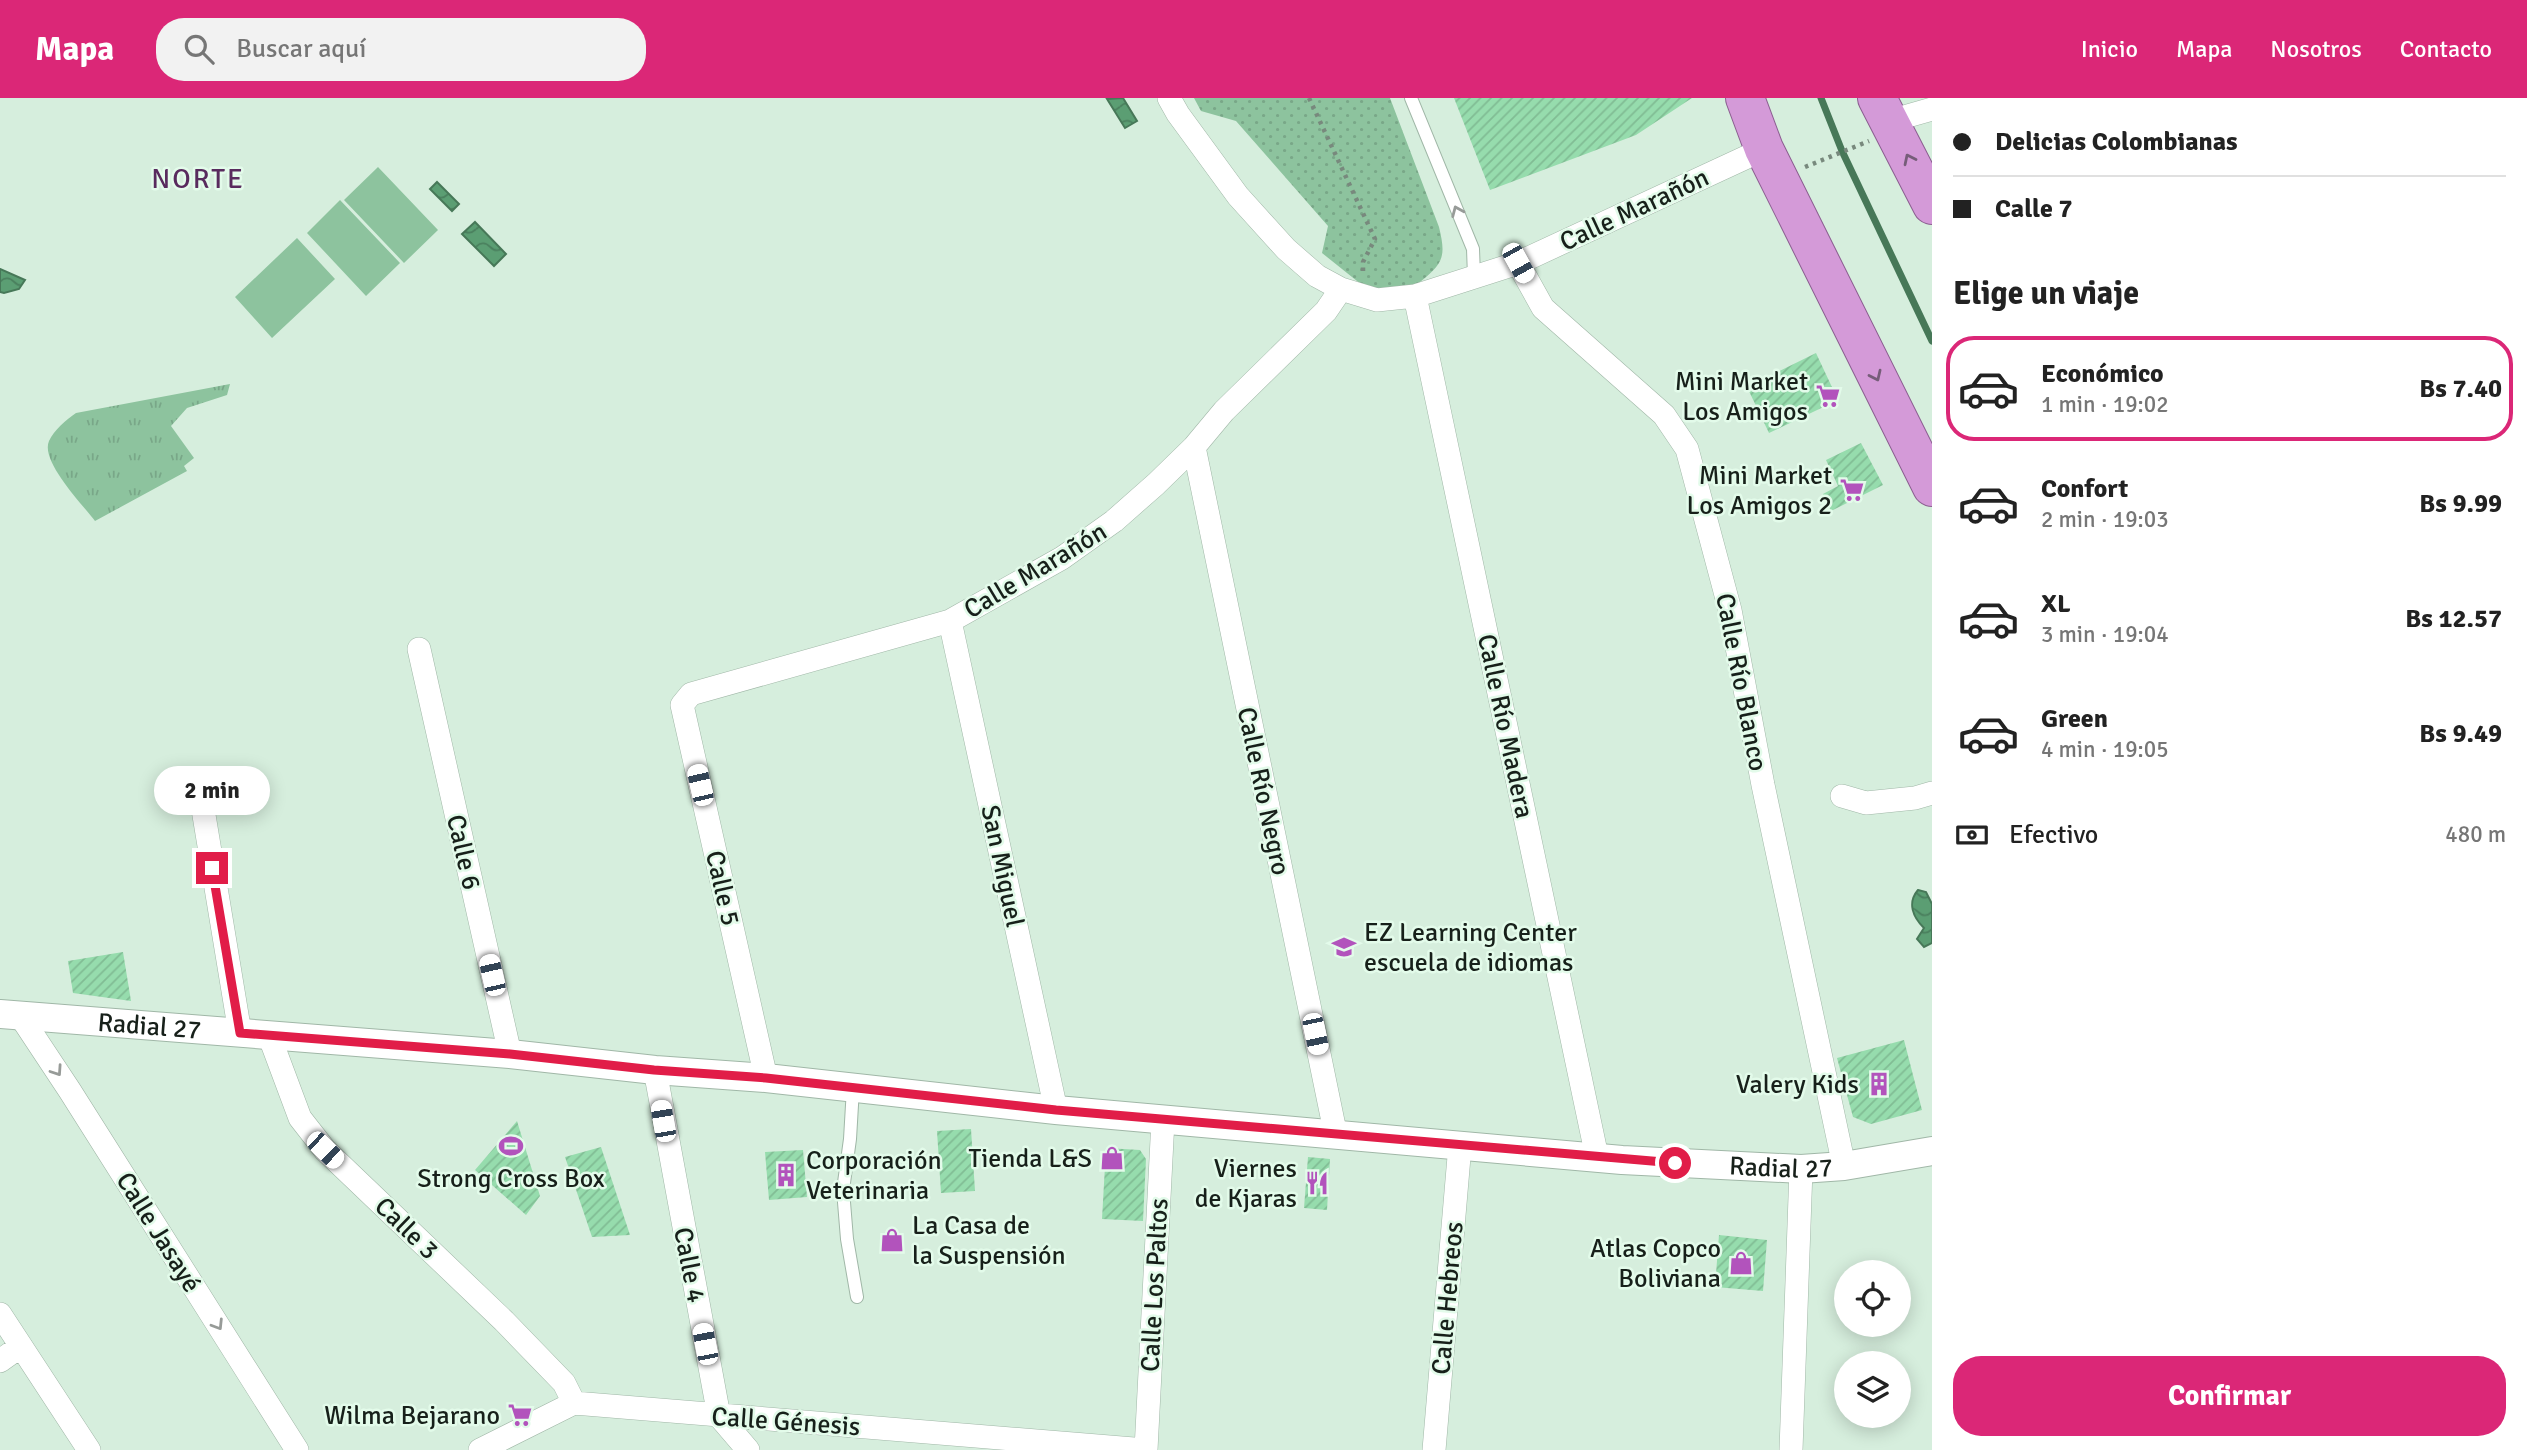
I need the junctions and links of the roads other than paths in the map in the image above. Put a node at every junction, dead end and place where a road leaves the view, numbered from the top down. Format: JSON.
{"nodes":[{"id":1,"x":1169,"y":98,"type":"edge"},
{"id":2,"x":1411,"y":98,"type":"edge"},
{"id":3,"x":1745,"y":98,"type":"edge"},
{"id":4,"x":1772,"y":98,"type":"edge"},
{"id":5,"x":1884,"y":107,"type":"edge"},
{"id":6,"x":1932,"y":108,"type":"edge"},
{"id":7,"x":1764,"y":149,"type":"junction"},
{"id":8,"x":1932,"y":205,"type":"edge"},
{"id":9,"x":1518,"y":263,"type":"junction"},
{"id":10,"x":1474,"y":275,"type":"junction"},
{"id":11,"x":1352,"y":287,"type":"junction"},
{"id":12,"x":1415,"y":296,"type":"junction"},
{"id":13,"x":1847,"y":315,"type":"junction"},
{"id":14,"x":1194,"y":447,"type":"junction"},
{"id":15,"x":1932,"y":487,"type":"edge"},
{"id":16,"x":950,"y":621,"type":"junction"},
{"id":17,"x":419,"y":649,"type":"dead end"},
{"id":18,"x":685,"y":699,"type":"joint"},
{"id":19,"x":199,"y":785,"type":"dead end"},
{"id":20,"x":1932,"y":793,"type":"edge"},
{"id":21,"x":1842,"y":796,"type":"dead end"},
{"id":22,"x":10,"y":1014,"type":"edge"},
{"id":23,"x":240,"y":1033,"type":"junction"},
{"id":24,"x":269,"y":1035,"type":"junction"},
{"id":25,"x":510,"y":1054,"type":"junction"},
{"id":26,"x":654,"y":1070,"type":"junction"},
{"id":27,"x":766,"y":1078,"type":"junction"},
{"id":28,"x":853,"y":1088,"type":"junction"},
{"id":29,"x":1056,"y":1110,"type":"junction"},
{"id":30,"x":1163,"y":1120,"type":"junction"},
{"id":31,"x":1336,"y":1136,"type":"junction"},
{"id":32,"x":1460,"y":1145,"type":"junction"},
{"id":33,"x":1932,"y":1151,"type":"edge"},
{"id":34,"x":1597,"y":1157,"type":"junction"},
{"id":35,"x":1844,"y":1166,"type":"junction"},
{"id":36,"x":1801,"y":1169,"type":"junction"},
{"id":37,"x":857,"y":1297,"type":"dead end"},
{"id":38,"x":0,"y":1314,"type":"edge"},
{"id":39,"x":21,"y":1346,"type":"junction"},
{"id":40,"x":0,"y":1361,"type":"edge"},
{"id":41,"x":574,"y":1403,"type":"junction"},
{"id":42,"x":719,"y":1416,"type":"junction"},
{"id":43,"x":490,"y":1448,"type":"edge"},
{"id":44,"x":89,"y":1450,"type":"edge"},
{"id":45,"x":297,"y":1450,"type":"edge"},
{"id":46,"x":748,"y":1450,"type":"edge"},
{"id":47,"x":1146,"y":1450,"type":"edge"},
{"id":48,"x":1434,"y":1450,"type":"edge"},
{"id":49,"x":1791,"y":1450,"type":"edge"}],
"edges":[{"from":1,"to":11,"type":"street","name":"Calle Marañón"},
{"from":10,"to":2,"type":"lane","one_way":true},
{"from":3,"to":7,"type":"highway"},
{"from":4,"to":13,"type":"highway"},
{"from":5,"to":6,"type":"street"},
{"from":8,"to":5,"type":"highway","one_way":true},
{"from":7,"to":9,"type":"street","name":"Calle Marañón"},
{"from":7,"to":13,"type":"highway"},
{"from":9,"to":10,"type":"street","name":"Calle Marañón"},
{"from":9,"to":35,"type":"street","name":"Calle Río Blanco"},
{"from":10,"to":12,"type":"street","name":"Calle Marañón"},
{"from":11,"to":12,"type":"street","name":"Calle Marañón"},
{"from":11,"to":14,"type":"street","name":"Calle Marañón"},
{"from":12,"to":34,"type":"street","name":"Calle Río Madera"},
{"from":13,"to":15,"type":"highway","one_way":true},
{"from":14,"to":16,"type":"street","name":"Calle Marañón"},
{"from":14,"to":31,"type":"street","name":"Calle Río Negro"},
{"from":16,"to":18,"type":"street","name":"Calle Marañón"},
{"from":16,"to":29,"type":"street","name":"San Miguel"},
{"from":17,"to":25,"type":"street","name":"Calle 6"},
{"from":18,"to":27,"type":"street","name":"Calle 5"},
{"from":19,"to":23,"type":"street"},
{"from":20,"to":21,"type":"street"},
{"from":22,"to":23,"type":"street","name":"Radial 27"},
{"from":22,"to":45,"type":"street","name":"Calle Jasayé","one_way":true},
{"from":23,"to":24,"type":"street","name":"Radial 27"},
{"from":24,"to":25,"type":"street","name":"Radial 27"},
{"from":24,"to":41,"type":"street","name":"Calle 3"},
{"from":25,"to":26,"type":"street","name":"Radial 27"},
{"from":26,"to":27,"type":"street","name":"Radial 27"},
{"from":26,"to":42,"type":"street","name":"Calle 4"},
{"from":27,"to":28,"type":"street","name":"Radial 27"},
{"from":28,"to":29,"type":"street","name":"Radial 27"},
{"from":28,"to":37,"type":"lane"},
{"from":29,"to":30,"type":"street","name":"Radial 27"},
{"from":30,"to":31,"type":"street","name":"Radial 27"},
{"from":30,"to":47,"type":"street","name":"Calle Los Paltos"},
{"from":31,"to":32,"type":"street","name":"Radial 27"},
{"from":32,"to":34,"type":"street","name":"Radial 27"},
{"from":32,"to":48,"type":"street","name":"Calle Hebreos"},
{"from":33,"to":35,"type":"street","name":"Radial 27"},
{"from":34,"to":36,"type":"street","name":"Radial 27"},
{"from":35,"to":36,"type":"street","name":"Radial 27"},
{"from":36,"to":49,"type":"street"},
{"from":38,"to":39,"type":"street"},
{"from":39,"to":40,"type":"street"},
{"from":39,"to":44,"type":"street"},
{"from":41,"to":42,"type":"street","name":"Calle Génesis"},
{"from":41,"to":43,"type":"street"},
{"from":42,"to":46,"type":"street","name":"Calle 4"},
{"from":42,"to":47,"type":"street","name":"Calle Génesis"}]}
